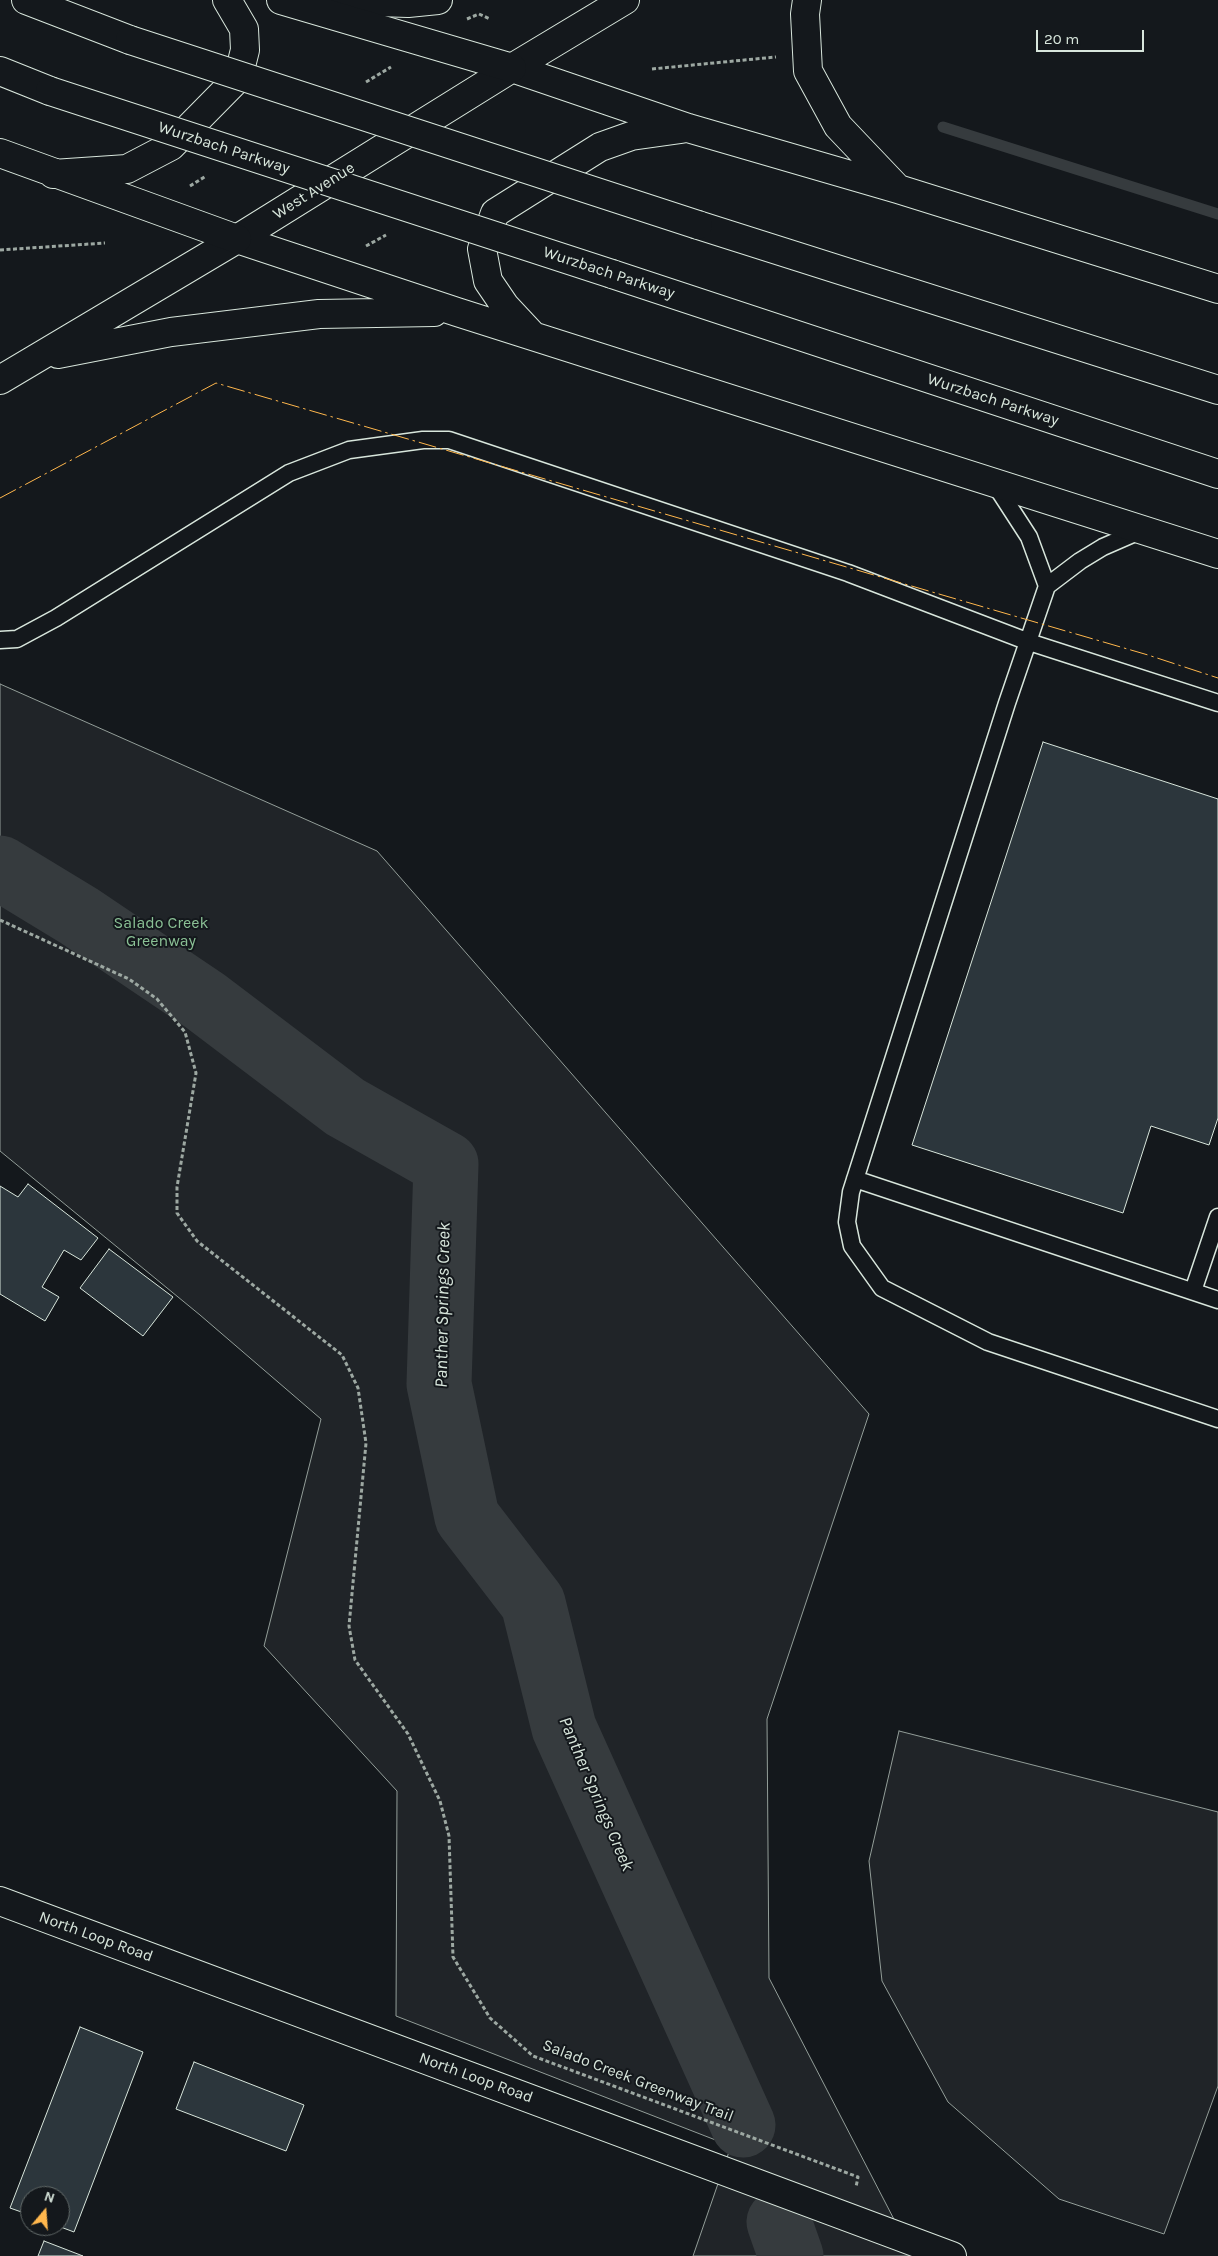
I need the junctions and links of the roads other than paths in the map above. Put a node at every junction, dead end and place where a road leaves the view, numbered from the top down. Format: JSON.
{"nodes":[{"id":1,"x":26,"y":0,"type":"edge"},
{"id":2,"x":227,"y":0,"type":"edge"},
{"id":3,"x":280,"y":0,"type":"edge"},
{"id":4,"x":315,"y":0,"type":"edge"},
{"id":5,"x":438,"y":0,"type":"edge"},
{"id":6,"x":626,"y":0,"type":"edge"},
{"id":7,"x":807,"y":0,"type":"edge"},
{"id":8,"x":512,"y":68,"type":"junction"},
{"id":9,"x":0,"y":71,"type":"edge"},
{"id":10,"x":688,"y":128,"type":"junction"},
{"id":11,"x":0,"y":153,"type":"edge"},
{"id":12,"x":53,"y":174,"type":"junction"},
{"id":13,"x":898,"y":189,"type":"junction"},
{"id":14,"x":237,"y":239,"type":"junction"},
{"id":15,"x":1218,"y":289,"type":"edge"},
{"id":16,"x":457,"y":312,"type":"junction"},
{"id":17,"x":534,"y":337,"type":"junction"},
{"id":18,"x":39,"y":357,"type":"junction"},
{"id":19,"x":0,"y":380,"type":"edge"},
{"id":20,"x":1218,"y":390,"type":"edge"},
{"id":21,"x":1218,"y":474,"type":"edge"},
{"id":22,"x":994,"y":483,"type":"junction"},
{"id":23,"x":1142,"y":530,"type":"junction"},
{"id":24,"x":1218,"y":554,"type":"edge"},
{"id":25,"x":1047,"y":586,"type":"junction"},
{"id":26,"x":0,"y":640,"type":"edge"},
{"id":27,"x":1029,"y":642,"type":"junction"},
{"id":28,"x":1218,"y":703,"type":"edge"},
{"id":29,"x":855,"y":1178,"type":"junction"},
{"id":30,"x":1218,"y":1217,"type":"edge"},
{"id":31,"x":1193,"y":1291,"type":"junction"},
{"id":32,"x":1218,"y":1300,"type":"edge"},
{"id":33,"x":1218,"y":1419,"type":"edge"},
{"id":34,"x":0,"y":1902,"type":"edge"},
{"id":35,"x":952,"y":2256,"type":"edge"}],
"edges":[{"from":1,"to":20,"type":"main road","bridge":true},
{"from":2,"to":12,"type":"main road"},
{"from":3,"to":8,"type":"main road"},
{"from":4,"to":5,"type":"main road"},
{"from":6,"to":8,"type":"main road","name":"West Avenue"},
{"from":7,"to":13,"type":"main road"},
{"from":8,"to":10,"type":"main road"},
{"from":8,"to":14,"type":"main road","name":"West Avenue"},
{"from":9,"to":21,"type":"main road","name":"Wurzbach Parkway","bridge":true},
{"from":10,"to":13,"type":"main road"},
{"from":10,"to":17,"type":"main road"},
{"from":11,"to":12,"type":"main road"},
{"from":12,"to":14,"type":"main road"},
{"from":13,"to":15,"type":"main road"},
{"from":14,"to":16,"type":"main road"},
{"from":14,"to":18,"type":"main road","name":"West Avenue"},
{"from":16,"to":17,"type":"main road"},
{"from":16,"to":18,"type":"main road"},
{"from":17,"to":22,"type":"main road"},
{"from":18,"to":19,"type":"main road","name":"West Avenue"},
{"from":22,"to":23,"type":"main road"},
{"from":22,"to":25,"type":"lane"},
{"from":23,"to":24,"type":"main road"},
{"from":23,"to":25,"type":"lane"},
{"from":25,"to":27,"type":"lane"},
{"from":26,"to":27,"type":"lane"},
{"from":27,"to":28,"type":"lane"},
{"from":27,"to":29,"type":"lane"},
{"from":29,"to":31,"type":"lane"},
{"from":29,"to":33,"type":"lane"},
{"from":30,"to":31,"type":"lane"},
{"from":31,"to":32,"type":"lane"},
{"from":34,"to":35,"type":"main road","name":"North Loop Road"}]}
